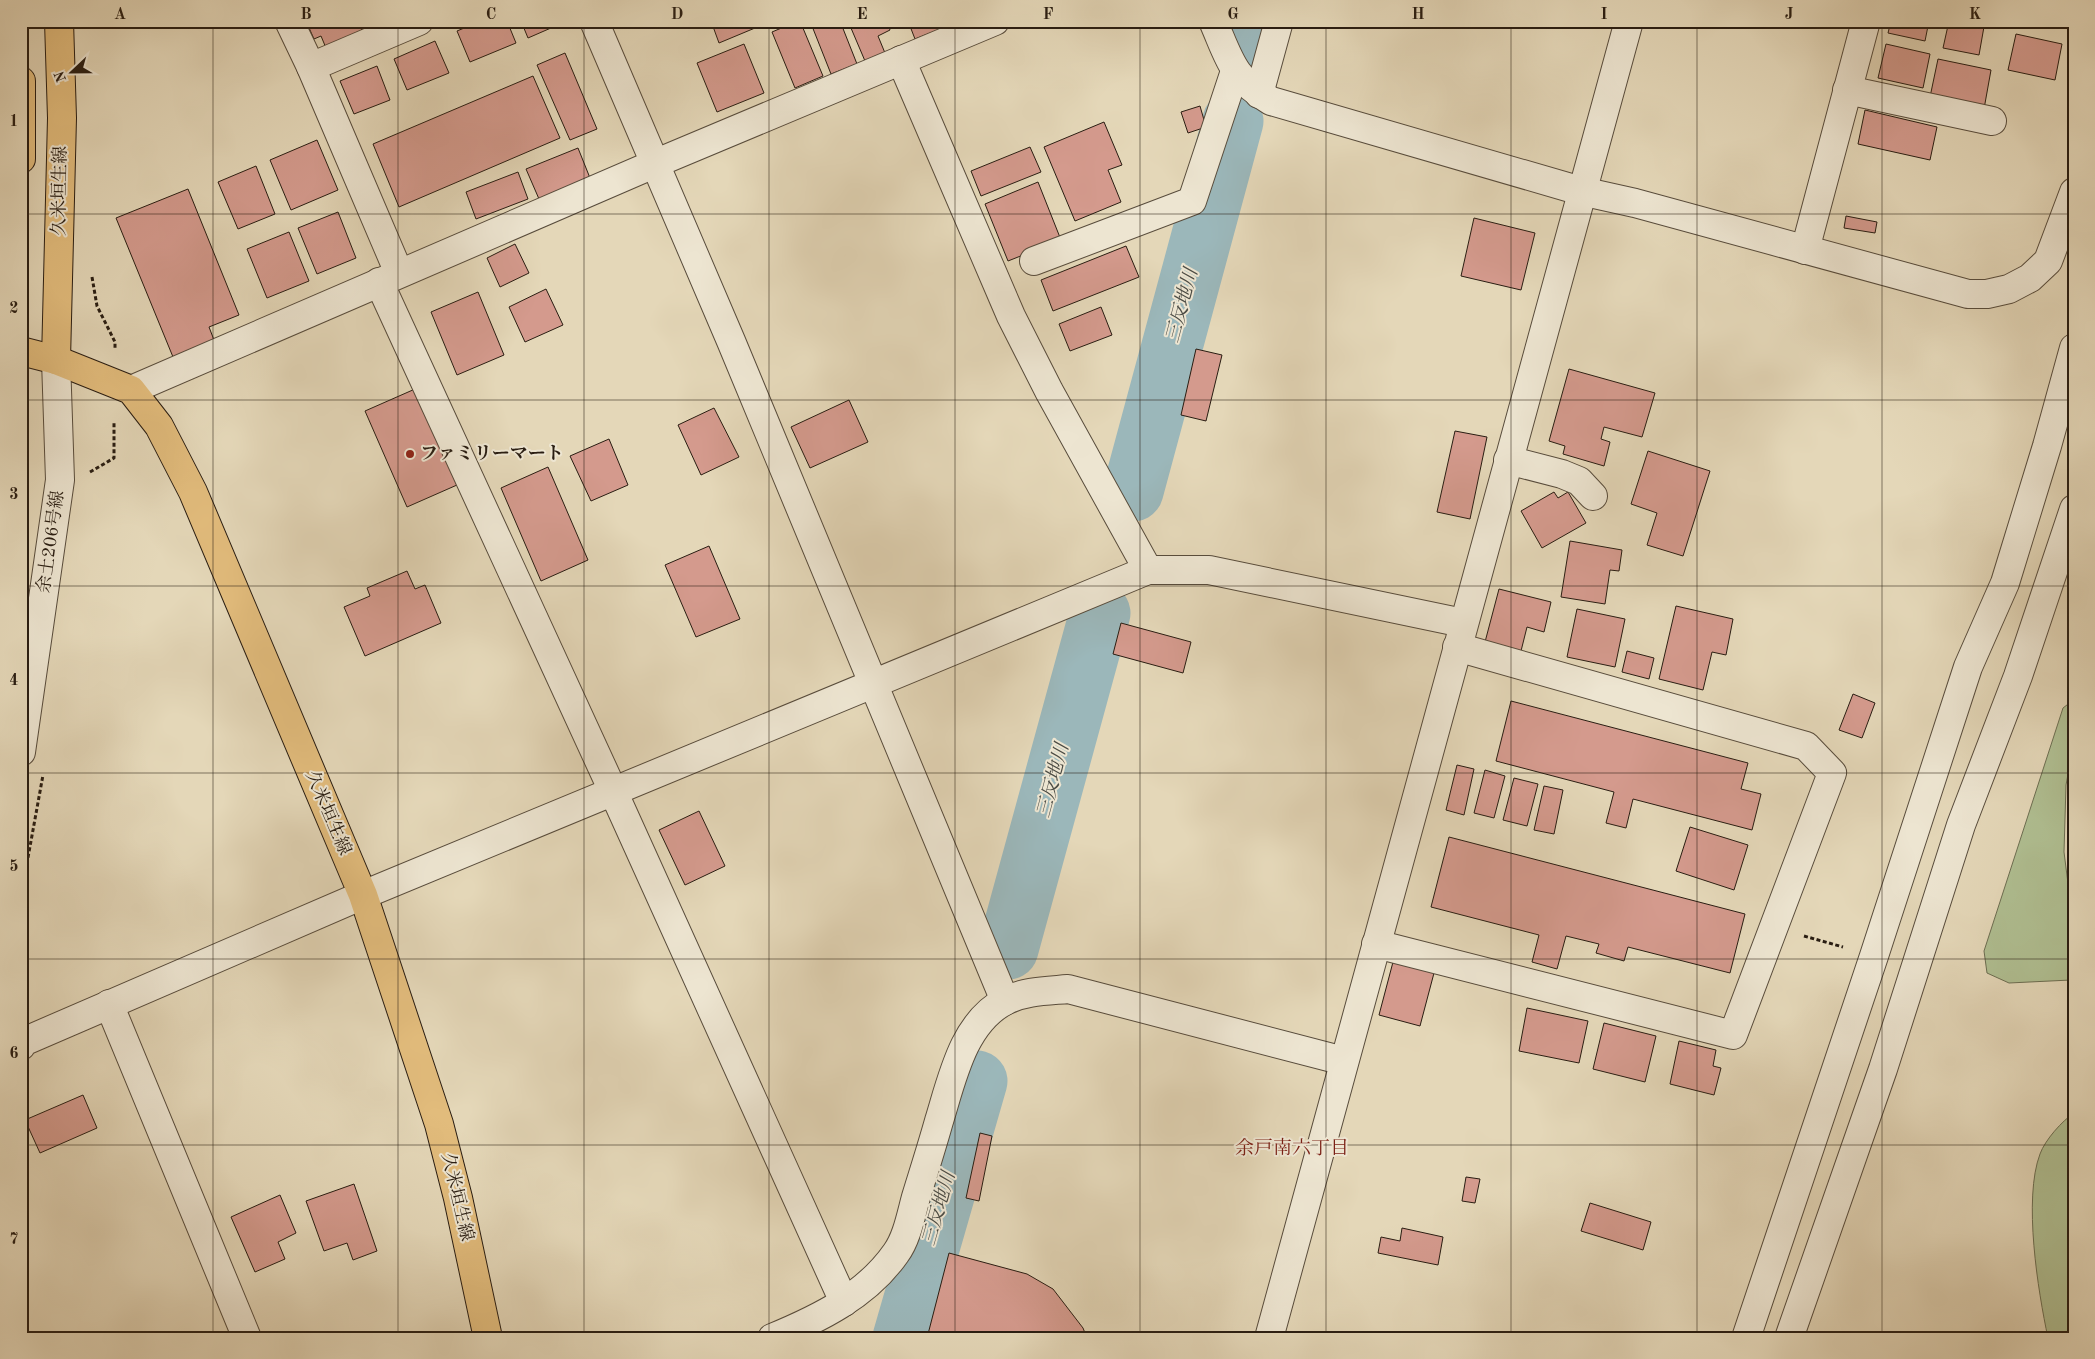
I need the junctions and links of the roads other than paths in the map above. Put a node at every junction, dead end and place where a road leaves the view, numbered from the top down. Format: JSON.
{"nodes":[{"id":1,"x":60,"y":21,"type":"edge"},
{"id":2,"x":289,"y":21,"type":"edge"},
{"id":3,"x":420,"y":21,"type":"edge"},
{"id":4,"x":594,"y":21,"type":"edge"},
{"id":5,"x":994,"y":21,"type":"edge"},
{"id":6,"x":1213,"y":21,"type":"edge"},
{"id":7,"x":1279,"y":21,"type":"edge"},
{"id":8,"x":1629,"y":21,"type":"edge"},
{"id":9,"x":1866,"y":21,"type":"edge"},
{"id":10,"x":902,"y":60,"type":"junction"},
{"id":11,"x":310,"y":67,"type":"junction"},
{"id":12,"x":1235,"y":71,"type":"junction"},
{"id":13,"x":21,"y":81,"type":"edge"},
{"id":14,"x":1847,"y":90,"type":"junction"},
{"id":15,"x":1260,"y":94,"type":"junction"},
{"id":16,"x":1992,"y":121,"type":"dead end"},
{"id":17,"x":21,"y":159,"type":"edge"},
{"id":18,"x":654,"y":164,"type":"junction"},
{"id":19,"x":1581,"y":191,"type":"junction"},
{"id":20,"x":2074,"y":192,"type":"edge"},
{"id":21,"x":1805,"y":250,"type":"junction"},
{"id":22,"x":1034,"y":261,"type":"dead end"},
{"id":23,"x":389,"y":278,"type":"junction"},
{"id":24,"x":2074,"y":348,"type":"edge"},
{"id":25,"x":21,"y":351,"type":"edge"},
{"id":26,"x":56,"y":360,"type":"junction"},
{"id":27,"x":131,"y":390,"type":"junction"},
{"id":28,"x":1508,"y":460,"type":"junction"},
{"id":29,"x":1592,"y":496,"type":"dead end"},
{"id":30,"x":2074,"y":509,"type":"edge"},
{"id":31,"x":1148,"y":570,"type":"junction"},
{"id":32,"x":1460,"y":635,"type":"junction"},
{"id":33,"x":873,"y":682,"type":"junction"},
{"id":34,"x":21,"y":752,"type":"edge"},
{"id":35,"x":613,"y":791,"type":"junction"},
{"id":36,"x":363,"y":895,"type":"junction"},
{"id":37,"x":1376,"y":944,"type":"junction"},
{"id":38,"x":1005,"y":1001,"type":"junction"},
{"id":39,"x":108,"y":1004,"type":"junction"},
{"id":40,"x":21,"y":1046,"type":"edge"},
{"id":41,"x":1344,"y":1061,"type":"junction"},
{"id":42,"x":844,"y":1302,"type":"junction"},
{"id":43,"x":246,"y":1338,"type":"edge"},
{"id":44,"x":488,"y":1338,"type":"edge"},
{"id":45,"x":772,"y":1338,"type":"edge"},
{"id":46,"x":1269,"y":1338,"type":"edge"},
{"id":47,"x":1746,"y":1338,"type":"edge"},
{"id":48,"x":1789,"y":1338,"type":"edge"}],
"edges":[{"from":1,"to":26,"type":"main road","name":"久米垣生線"},
{"from":2,"to":11,"type":"street"},
{"from":3,"to":11,"type":"street"},
{"from":4,"to":18,"type":"street"},
{"from":5,"to":10,"type":"street"},
{"from":6,"to":12,"type":"street"},
{"from":7,"to":15,"type":"street"},
{"from":8,"to":19,"type":"street"},
{"from":9,"to":14,"type":"street"},
{"from":10,"to":18,"type":"street"},
{"from":10,"to":31,"type":"street"},
{"from":11,"to":23,"type":"street"},
{"from":12,"to":15,"type":"street"},
{"from":12,"to":22,"type":"street"},
{"from":13,"to":17,"type":"main road"},
{"from":14,"to":16,"type":"street"},
{"from":14,"to":21,"type":"street"},
{"from":15,"to":19,"type":"street"},
{"from":18,"to":23,"type":"street"},
{"from":18,"to":33,"type":"street"},
{"from":19,"to":21,"type":"street"},
{"from":19,"to":28,"type":"street"},
{"from":20,"to":21,"type":"street"},
{"from":23,"to":27,"type":"street"},
{"from":23,"to":35,"type":"street"},
{"from":24,"to":47,"type":"street"},
{"from":25,"to":26,"type":"main road"},
{"from":26,"to":27,"type":"main road"},
{"from":26,"to":34,"type":"street","name":"余土206号線"},
{"from":27,"to":36,"type":"main road","name":"久米垣生線"},
{"from":28,"to":29,"type":"street"},
{"from":28,"to":32,"type":"street"},
{"from":30,"to":48,"type":"street"},
{"from":31,"to":32,"type":"street"},
{"from":31,"to":33,"type":"street"},
{"from":32,"to":37,"type":"street"},
{"from":32,"to":37,"type":"street"},
{"from":33,"to":35,"type":"street"},
{"from":33,"to":38,"type":"street"},
{"from":35,"to":36,"type":"street"},
{"from":35,"to":42,"type":"street"},
{"from":36,"to":39,"type":"street"},
{"from":36,"to":44,"type":"main road","name":"久米垣生線"},
{"from":37,"to":41,"type":"street"},
{"from":38,"to":41,"type":"street"},
{"from":38,"to":42,"type":"street"},
{"from":39,"to":40,"type":"street"},
{"from":39,"to":43,"type":"street"},
{"from":41,"to":46,"type":"street"},
{"from":42,"to":45,"type":"street"}]}
